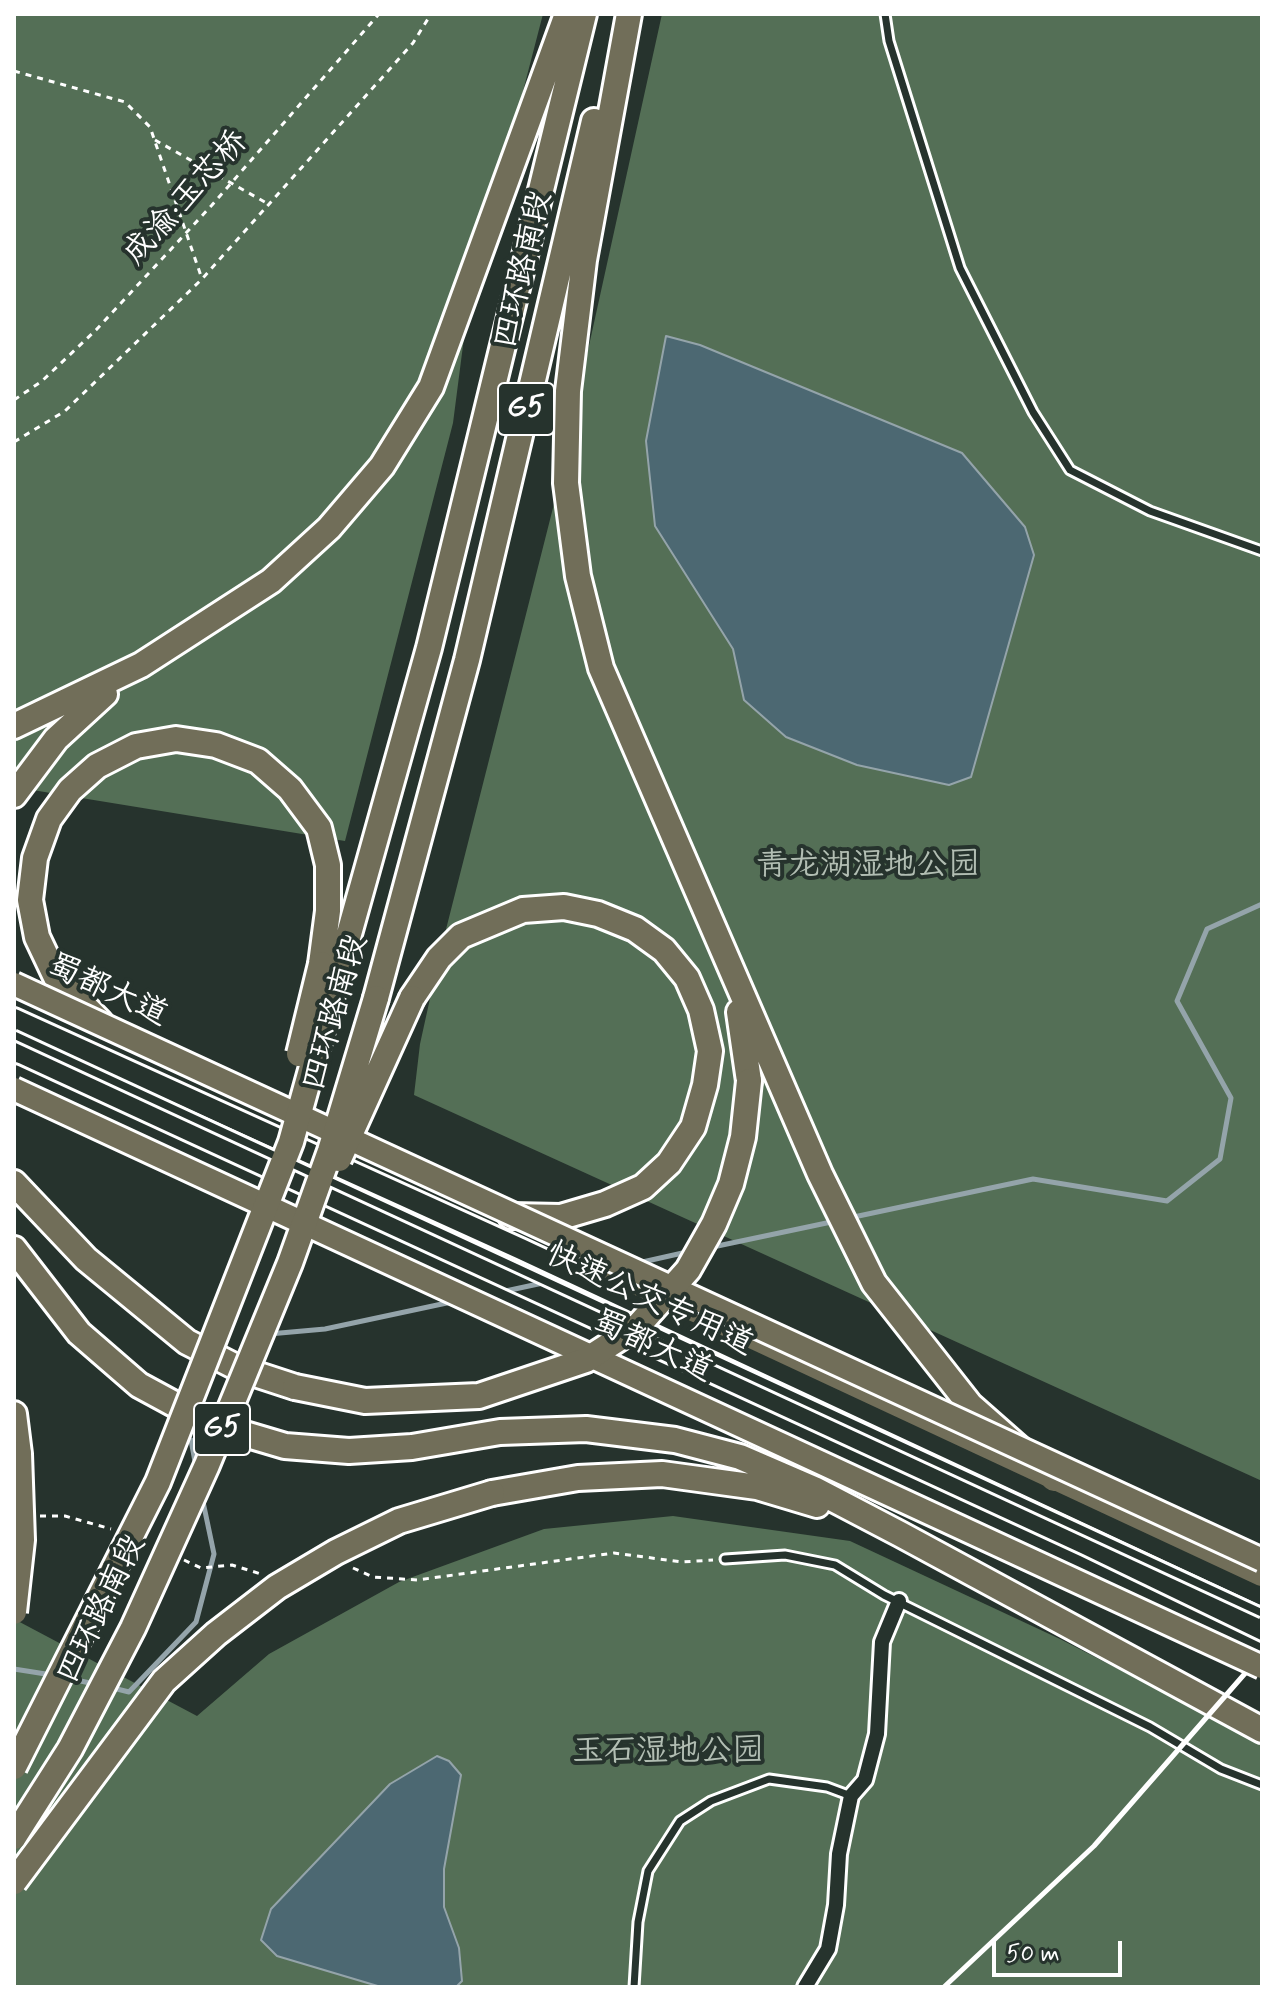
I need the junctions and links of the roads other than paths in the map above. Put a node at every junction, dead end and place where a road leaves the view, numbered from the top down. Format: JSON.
{"nodes":[{"id":1,"x":567,"y":14,"type":"edge"},
{"id":2,"x":584,"y":14,"type":"edge"},
{"id":3,"x":621,"y":14,"type":"edge"},
{"id":4,"x":629,"y":14,"type":"edge"},
{"id":5,"x":885,"y":14,"type":"edge"},
{"id":6,"x":593,"y":159,"type":"junction"},
{"id":7,"x":1262,"y":551,"type":"edge"},
{"id":8,"x":141,"y":665,"type":"junction"},
{"id":9,"x":14,"y":726,"type":"edge"},
{"id":10,"x":14,"y":795,"type":"edge"},
{"id":11,"x":14,"y":984,"type":"edge"},
{"id":12,"x":736,"y":986,"type":"junction"},
{"id":13,"x":14,"y":991,"type":"edge"},
{"id":14,"x":14,"y":1019,"type":"edge"},
{"id":15,"x":14,"y":1035,"type":"edge"},
{"id":16,"x":126,"y":1044,"type":"junction"},
{"id":17,"x":14,"y":1075,"type":"edge"},
{"id":18,"x":14,"y":1089,"type":"edge"},
{"id":19,"x":14,"y":1183,"type":"edge"},
{"id":20,"x":495,"y":1216,"type":"junction"},
{"id":21,"x":14,"y":1249,"type":"edge"},
{"id":22,"x":290,"y":1263,"type":"junction"},
{"id":23,"x":219,"y":1330,"type":"junction"},
{"id":24,"x":14,"y":1414,"type":"edge"},
{"id":25,"x":1054,"y":1479,"type":"junction"},
{"id":26,"x":900,"y":1534,"type":"junction"},
{"id":27,"x":725,"y":1559,"type":"road end"},
{"id":28,"x":1262,"y":1560,"type":"edge"},
{"id":29,"x":1262,"y":1574,"type":"edge"},
{"id":30,"x":1262,"y":1595,"type":"edge"},
{"id":31,"x":899,"y":1601,"type":"junction"},
{"id":32,"x":14,"y":1612,"type":"edge"},
{"id":33,"x":1262,"y":1613,"type":"edge"},
{"id":34,"x":1262,"y":1655,"type":"edge"},
{"id":35,"x":1262,"y":1667,"type":"edge"},
{"id":36,"x":1262,"y":1730,"type":"edge"},
{"id":37,"x":14,"y":1767,"type":"edge"},
{"id":38,"x":1262,"y":1785,"type":"edge"},
{"id":39,"x":851,"y":1796,"type":"junction"},
{"id":40,"x":14,"y":1837,"type":"edge"},
{"id":41,"x":14,"y":1882,"type":"edge"},
{"id":42,"x":634,"y":1987,"type":"edge"},
{"id":43,"x":805,"y":1987,"type":"edge"}],
"edges":[{"from":1,"to":8,"type":"highway"},
{"from":2,"to":23,"type":"highway","name":"四环路南段","number":"G5","bridge":true},
{"from":3,"to":6,"type":"highway","number":"G5"},
{"from":4,"to":6,"type":"highway"},
{"from":5,"to":7,"type":"lane"},
{"from":6,"to":12,"type":"highway"},
{"from":6,"to":22,"type":"highway","name":"四环路南段","number":"G5","bridge":true},
{"from":8,"to":9,"type":"highway"},
{"from":8,"to":10,"type":"highway"},
{"from":11,"to":28,"type":"highway","name":"蜀都大道","bridge":true},
{"from":12,"to":19,"type":"highway","bridge":true},
{"from":12,"to":25,"type":"highway"},
{"from":13,"to":16,"type":"highway"},
{"from":14,"to":30,"type":"main road"},
{"from":15,"to":33,"type":"lane","name":"快速公交专用道","bridge":true},
{"from":16,"to":20,"type":"highway"},
{"from":16,"to":23,"type":"highway","bridge":true},
{"from":17,"to":34,"type":"main road"},
{"from":18,"to":35,"type":"highway","name":"蜀都大道","bridge":true},
{"from":20,"to":22,"type":"highway","bridge":true},
{"from":20,"to":25,"type":"highway"},
{"from":21,"to":26,"type":"highway"},
{"from":22,"to":40,"type":"highway","name":"四环路南段","number":"G5","bridge":true},
{"from":23,"to":37,"type":"highway","name":"四环路南段","number":"G5","bridge":true},
{"from":24,"to":32,"type":"highway","bridge":true},
{"from":25,"to":29,"type":"highway"},
{"from":26,"to":36,"type":"highway"},
{"from":26,"to":41,"type":"highway","bridge":true},
{"from":27,"to":31,"type":"lane"},
{"from":31,"to":38,"type":"lane"},
{"from":31,"to":39,"type":"street"},
{"from":39,"to":42,"type":"lane"},
{"from":39,"to":43,"type":"street"}]}
